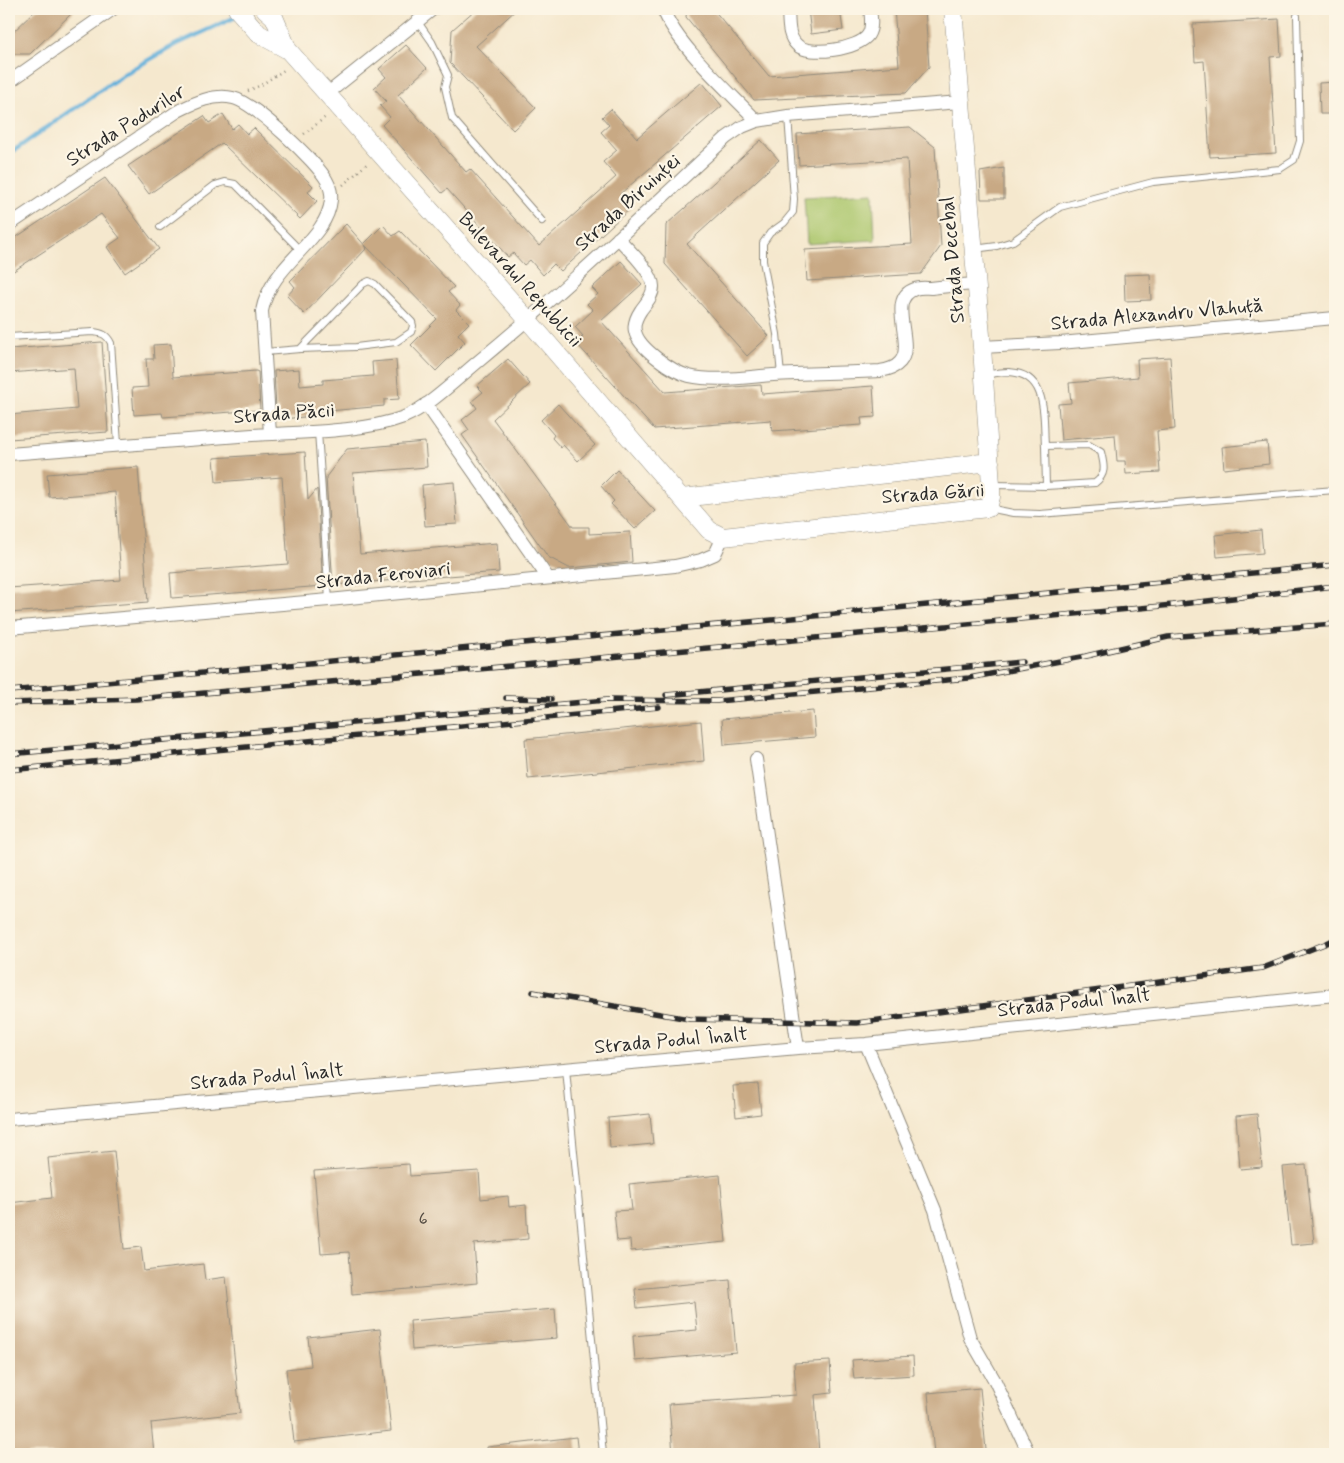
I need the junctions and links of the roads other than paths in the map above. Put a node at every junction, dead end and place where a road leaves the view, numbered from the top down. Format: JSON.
{"nodes":[{"id":1,"x":113,"y":9,"type":"edge"},
{"id":2,"x":237,"y":9,"type":"edge"},
{"id":3,"x":266,"y":9,"type":"edge"},
{"id":4,"x":433,"y":9,"type":"edge"},
{"id":5,"x":663,"y":9,"type":"edge"},
{"id":6,"x":788,"y":9,"type":"edge"},
{"id":7,"x":870,"y":9,"type":"edge"},
{"id":8,"x":953,"y":9,"type":"edge"},
{"id":9,"x":1296,"y":16,"type":"dead end"},
{"id":10,"x":418,"y":22,"type":"junction"},
{"id":11,"x":293,"y":55,"type":"junction"},
{"id":12,"x":9,"y":82,"type":"edge"},
{"id":13,"x":327,"y":94,"type":"junction"},
{"id":14,"x":960,"y":102,"type":"junction"},
{"id":15,"x":788,"y":116,"type":"junction"},
{"id":16,"x":758,"y":121,"type":"junction"},
{"id":17,"x":542,"y":221,"type":"dead end"},
{"id":18,"x":9,"y":225,"type":"edge"},
{"id":19,"x":160,"y":227,"type":"dead end"},
{"id":20,"x":618,"y":238,"type":"junction"},
{"id":21,"x":974,"y":249,"type":"junction"},
{"id":22,"x":300,"y":250,"type":"junction"},
{"id":23,"x":976,"y":284,"type":"junction"},
{"id":24,"x":1335,"y":318,"type":"edge"},
{"id":25,"x":527,"y":319,"type":"junction"},
{"id":26,"x":9,"y":337,"type":"edge"},
{"id":27,"x":982,"y":347,"type":"junction"},
{"id":28,"x":300,"y":349,"type":"junction"},
{"id":29,"x":265,"y":352,"type":"junction"},
{"id":30,"x":984,"y":374,"type":"junction"},
{"id":31,"x":781,"y":375,"type":"junction"},
{"id":32,"x":426,"y":404,"type":"junction"},
{"id":33,"x":318,"y":431,"type":"junction"},
{"id":34,"x":270,"y":434,"type":"junction"},
{"id":35,"x":118,"y":444,"type":"junction"},
{"id":36,"x":1045,"y":446,"type":"junction"},
{"id":37,"x":9,"y":454,"type":"edge"},
{"id":38,"x":990,"y":462,"type":"junction"},
{"id":39,"x":991,"y":485,"type":"junction"},
{"id":40,"x":1046,"y":486,"type":"junction"},
{"id":41,"x":1335,"y":490,"type":"edge"},
{"id":42,"x":682,"y":498,"type":"junction"},
{"id":43,"x":988,"y":508,"type":"junction"},
{"id":44,"x":722,"y":537,"type":"junction"},
{"id":45,"x":548,"y":578,"type":"junction"},
{"id":46,"x":329,"y":600,"type":"junction"},
{"id":47,"x":9,"y":628,"type":"edge"},
{"id":48,"x":756,"y":759,"type":"dead end"},
{"id":49,"x":1335,"y":994,"type":"edge"},
{"id":50,"x":866,"y":1044,"type":"junction"},
{"id":51,"x":798,"y":1048,"type":"junction"},
{"id":52,"x":566,"y":1069,"type":"junction"},
{"id":53,"x":9,"y":1119,"type":"edge"},
{"id":54,"x":603,"y":1454,"type":"edge"},
{"id":55,"x":1029,"y":1454,"type":"edge"}],
"edges":[{"from":1,"to":12,"type":"street"},
{"from":2,"to":11,"type":"street","name":"Bulevardul Republicii"},
{"from":3,"to":11,"type":"street","name":"Bulevardul Republicii"},
{"from":4,"to":10,"type":"street"},
{"from":5,"to":16,"type":"street"},
{"from":6,"to":7,"type":"street"},
{"from":8,"to":14,"type":"street","name":"Strada Decebal"},
{"from":9,"to":21,"type":"lane"},
{"from":10,"to":13,"type":"street"},
{"from":10,"to":17,"type":"lane"},
{"from":11,"to":13,"type":"street","name":"Bulevardul Republicii"},
{"from":13,"to":25,"type":"street","name":"Bulevardul Republicii"},
{"from":14,"to":15,"type":"street","name":"Strada Biruinței"},
{"from":14,"to":21,"type":"street","name":"Strada Decebal"},
{"from":15,"to":16,"type":"street","name":"Strada Biruinței"},
{"from":15,"to":31,"type":"lane"},
{"from":16,"to":20,"type":"street","name":"Strada Biruinței"},
{"from":18,"to":22,"type":"street","name":"Strada Podurilor"},
{"from":19,"to":22,"type":"lane"},
{"from":20,"to":25,"type":"street","name":"Strada Biruinței"},
{"from":20,"to":31,"type":"street"},
{"from":21,"to":23,"type":"street","name":"Strada Decebal"},
{"from":22,"to":29,"type":"street","name":"Strada Podurilor"},
{"from":23,"to":27,"type":"street","name":"Strada Decebal"},
{"from":23,"to":31,"type":"street"},
{"from":24,"to":27,"type":"street","name":"Strada Alexandru Vlahuță"},
{"from":25,"to":32,"type":"street","name":"Strada Păcii"},
{"from":25,"to":42,"type":"street","name":"Bulevardul Republicii"},
{"from":26,"to":35,"type":"lane"},
{"from":27,"to":30,"type":"street","name":"Strada Decebal"},
{"from":28,"to":28,"type":"lane"},
{"from":28,"to":29,"type":"lane"},
{"from":29,"to":34,"type":"street","name":"Strada Podurilor"},
{"from":30,"to":36,"type":"lane"},
{"from":30,"to":38,"type":"street","name":"Strada Decebal"},
{"from":32,"to":33,"type":"street","name":"Strada Păcii"},
{"from":32,"to":45,"type":"street"},
{"from":33,"to":34,"type":"street","name":"Strada Păcii"},
{"from":33,"to":46,"type":"lane"},
{"from":34,"to":35,"type":"street","name":"Strada Păcii"},
{"from":35,"to":37,"type":"street","name":"Strada Păcii"},
{"from":36,"to":40,"type":"lane"},
{"from":36,"to":40,"type":"lane"},
{"from":38,"to":39,"type":"street","name":"Strada Decebal"},
{"from":38,"to":42,"type":"street","name":"Strada Gării"},
{"from":39,"to":40,"type":"lane"},
{"from":39,"to":43,"type":"street","name":"Strada Decebal"},
{"from":41,"to":43,"type":"lane","name":"Strada Gării"},
{"from":42,"to":44,"type":"street","name":"Bulevardul Republicii"},
{"from":43,"to":44,"type":"street","name":"Strada Gării"},
{"from":44,"to":45,"type":"street"},
{"from":45,"to":46,"type":"street","name":"Strada Feroviari"},
{"from":46,"to":47,"type":"street","name":"Strada Feroviari"},
{"from":48,"to":51,"type":"street"},
{"from":49,"to":50,"type":"street","name":"Strada Podul Înalt"},
{"from":50,"to":51,"type":"street","name":"Strada Podul Înalt"},
{"from":50,"to":55,"type":"street"},
{"from":51,"to":52,"type":"street","name":"Strada Podul Înalt"},
{"from":52,"to":53,"type":"street","name":"Strada Podul Înalt"},
{"from":52,"to":54,"type":"lane"}]}
